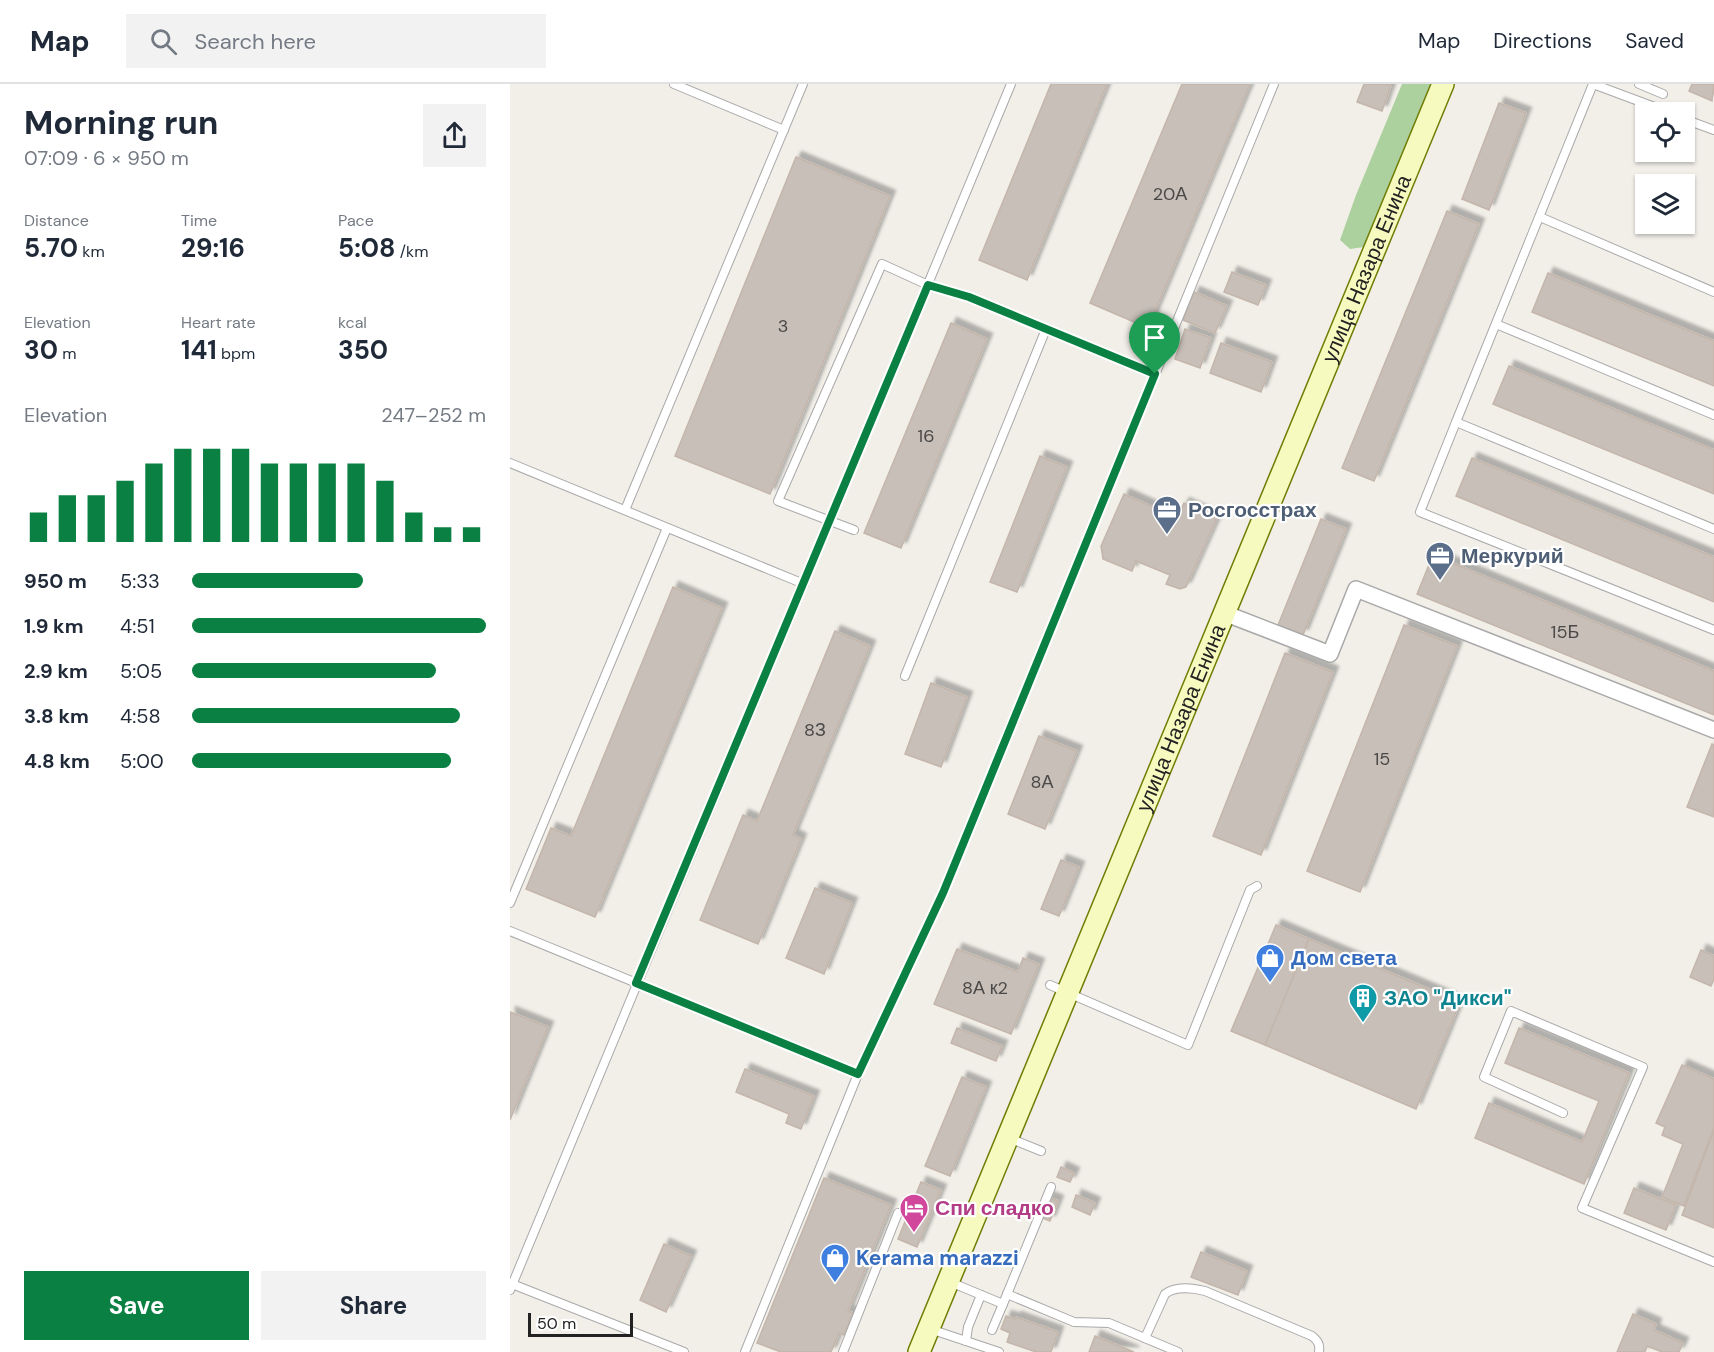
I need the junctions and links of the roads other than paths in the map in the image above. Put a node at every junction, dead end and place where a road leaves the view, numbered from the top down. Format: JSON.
{"nodes":[{"id":1,"x":674,"y":84,"type":"edge"},
{"id":2,"x":803,"y":84,"type":"edge"},
{"id":3,"x":1011,"y":84,"type":"edge"},
{"id":4,"x":1274,"y":84,"type":"edge"},
{"id":5,"x":1443,"y":84,"type":"edge"},
{"id":6,"x":1639,"y":84,"type":"edge"},
{"id":7,"x":1663,"y":94,"type":"dead end"},
{"id":8,"x":1641,"y":102,"type":"edge"},
{"id":9,"x":1695,"y":123,"type":"edge"},
{"id":10,"x":784,"y":130,"type":"junction"},
{"id":11,"x":1714,"y":130,"type":"edge"},
{"id":12,"x":1540,"y":217,"type":"junction"},
{"id":13,"x":928,"y":285,"type":"junction"},
{"id":14,"x":1714,"y":292,"type":"edge"},
{"id":15,"x":1496,"y":324,"type":"junction"},
{"id":16,"x":1046,"y":329,"type":"junction"},
{"id":17,"x":1155,"y":374,"type":"junction"},
{"id":18,"x":1714,"y":415,"type":"edge"},
{"id":19,"x":1456,"y":422,"type":"junction"},
{"id":20,"x":510,"y":463,"type":"edge"},
{"id":21,"x":625,"y":510,"type":"junction"},
{"id":22,"x":831,"y":521,"type":"junction"},
{"id":23,"x":667,"y":528,"type":"junction"},
{"id":24,"x":854,"y":530,"type":"dead end"},
{"id":25,"x":1714,"y":530,"type":"edge"},
{"id":26,"x":804,"y":584,"type":"junction"},
{"id":27,"x":1224,"y":613,"type":"junction"},
{"id":28,"x":1714,"y":630,"type":"edge"},
{"id":29,"x":904,"y":676,"type":"dead end"},
{"id":30,"x":1714,"y":730,"type":"edge"},
{"id":31,"x":1257,"y":886,"type":"dead end"},
{"id":32,"x":510,"y":903,"type":"edge"},
{"id":33,"x":510,"y":931,"type":"edge"},
{"id":34,"x":636,"y":983,"type":"junction"},
{"id":35,"x":1059,"y":989,"type":"junction"},
{"id":36,"x":858,"y":1074,"type":"junction"},
{"id":37,"x":1563,"y":1113,"type":"dead end"},
{"id":38,"x":1008,"y":1138,"type":"junction"},
{"id":39,"x":1041,"y":1152,"type":"dead end"},
{"id":40,"x":1051,"y":1187,"type":"dead end"},
{"id":41,"x":898,"y":1213,"type":"dead end"},
{"id":42,"x":1714,"y":1262,"type":"edge"},
{"id":43,"x":948,"y":1282,"type":"junction"},
{"id":44,"x":511,"y":1287,"type":"edge"},
{"id":45,"x":1007,"y":1294,"type":"junction"},
{"id":46,"x":981,"y":1295,"type":"junction"},
{"id":47,"x":1003,"y":1304,"type":"junction"},
{"id":48,"x":929,"y":1329,"type":"junction"},
{"id":49,"x":992,"y":1330,"type":"dead end"},
{"id":50,"x":1145,"y":1338,"type":"junction"},
{"id":51,"x":966,"y":1341,"type":"junction"},
{"id":52,"x":684,"y":1352,"type":"edge"},
{"id":53,"x":745,"y":1352,"type":"edge"},
{"id":54,"x":843,"y":1352,"type":"edge"},
{"id":55,"x":919,"y":1352,"type":"edge"},
{"id":56,"x":999,"y":1352,"type":"edge"},
{"id":57,"x":1178,"y":1352,"type":"edge"},
{"id":58,"x":1319,"y":1352,"type":"edge"}],
"edges":[{"from":1,"to":10,"type":"lane"},
{"from":2,"to":10,"type":"lane"},
{"from":3,"to":13,"type":"lane"},
{"from":4,"to":17,"type":"lane"},
{"from":5,"to":27,"type":"main road","name":"улица Назара Енина"},
{"from":6,"to":7,"type":"lane"},
{"from":8,"to":12,"type":"lane"},
{"from":9,"to":11,"type":"lane"},
{"from":10,"to":21,"type":"lane"},
{"from":12,"to":14,"type":"lane"},
{"from":12,"to":15,"type":"lane"},
{"from":13,"to":16,"type":"lane"},
{"from":13,"to":22,"type":"lane"},
{"from":13,"to":22,"type":"lane"},
{"from":15,"to":18,"type":"lane"},
{"from":15,"to":19,"type":"lane"},
{"from":16,"to":17,"type":"lane"},
{"from":16,"to":29,"type":"lane"},
{"from":17,"to":36,"type":"lane"},
{"from":19,"to":25,"type":"lane"},
{"from":19,"to":28,"type":"lane"},
{"from":20,"to":21,"type":"lane"},
{"from":21,"to":23,"type":"lane"},
{"from":22,"to":24,"type":"lane"},
{"from":22,"to":26,"type":"lane"},
{"from":23,"to":26,"type":"lane"},
{"from":23,"to":32,"type":"lane"},
{"from":26,"to":34,"type":"lane"},
{"from":27,"to":30,"type":"street"},
{"from":27,"to":35,"type":"main road","name":"улица Назара Енина"},
{"from":31,"to":35,"type":"lane"},
{"from":33,"to":34,"type":"lane"},
{"from":34,"to":36,"type":"lane"},
{"from":34,"to":44,"type":"lane"},
{"from":35,"to":38,"type":"main road","name":"улица Назара Енина"},
{"from":36,"to":53,"type":"lane"},
{"from":37,"to":42,"type":"lane"},
{"from":38,"to":39,"type":"lane"},
{"from":38,"to":43,"type":"main road","name":"улица Назара Енина"},
{"from":40,"to":45,"type":"lane"},
{"from":41,"to":54,"type":"lane"},
{"from":43,"to":46,"type":"lane"},
{"from":43,"to":48,"type":"main road","name":"улица Назара Енина"},
{"from":44,"to":52,"type":"lane"},
{"from":45,"to":47,"type":"lane"},
{"from":45,"to":50,"type":"lane"},
{"from":46,"to":47,"type":"lane"},
{"from":46,"to":51,"type":"lane"},
{"from":47,"to":49,"type":"lane"},
{"from":48,"to":51,"type":"lane"},
{"from":48,"to":55,"type":"main road","name":"улица Назара Енина"},
{"from":50,"to":57,"type":"lane"},
{"from":50,"to":58,"type":"lane"},
{"from":51,"to":56,"type":"lane"}]}
